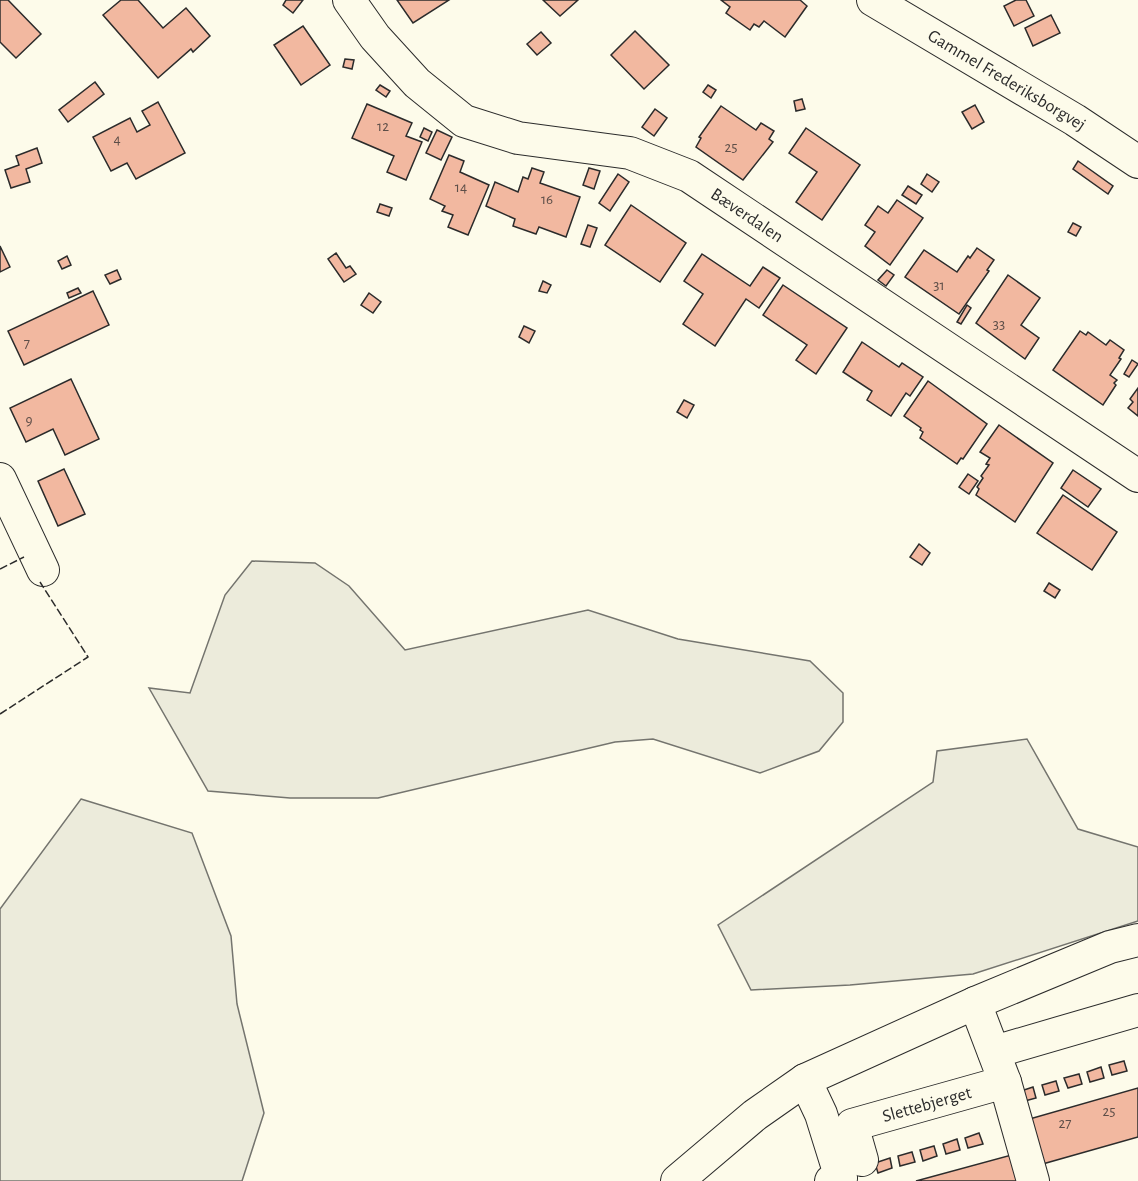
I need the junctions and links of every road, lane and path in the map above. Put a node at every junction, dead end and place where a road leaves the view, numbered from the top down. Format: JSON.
{"nodes":[{"id":1,"x":349,"y":0,"type":"edge"},
{"id":2,"x":873,"y":0,"type":"edge"},
{"id":3,"x":1138,"y":162,"type":"edge"},
{"id":4,"x":1138,"y":476,"type":"edge"},
{"id":5,"x":0,"y":479,"type":"edge"},
{"id":6,"x":43,"y":570,"type":"dead end"},
{"id":7,"x":1138,"y":940,"type":"edge"},
{"id":8,"x":975,"y":1003,"type":"junction"},
{"id":9,"x":1138,"y":1010,"type":"edge"},
{"id":10,"x":994,"y":1052,"type":"junction"},
{"id":11,"x":805,"y":1080,"type":"junction"},
{"id":12,"x":1005,"y":1082,"type":"junction"},
{"id":13,"x":862,"y":1160,"type":"dead end"},
{"id":14,"x":678,"y":1181,"type":"edge"},
{"id":15,"x":831,"y":1181,"type":"edge"},
{"id":16,"x":1033,"y":1181,"type":"edge"}],
"edges":[{"from":1,"to":4,"type":"street","name":"Bæverdalen"},
{"from":2,"to":3,"type":"street","name":"Gammel Frederiksborgvej"},
{"from":5,"to":6,"type":"street"},
{"from":7,"to":8,"type":"street"},
{"from":8,"to":10,"type":"street"},
{"from":8,"to":11,"type":"street"},
{"from":9,"to":10,"type":"street"},
{"from":10,"to":12,"type":"street"},
{"from":11,"to":14,"type":"street"},
{"from":11,"to":15,"type":"street"},
{"from":12,"to":13,"type":"street","name":"Slettebjerget"},
{"from":12,"to":16,"type":"street"}]}
